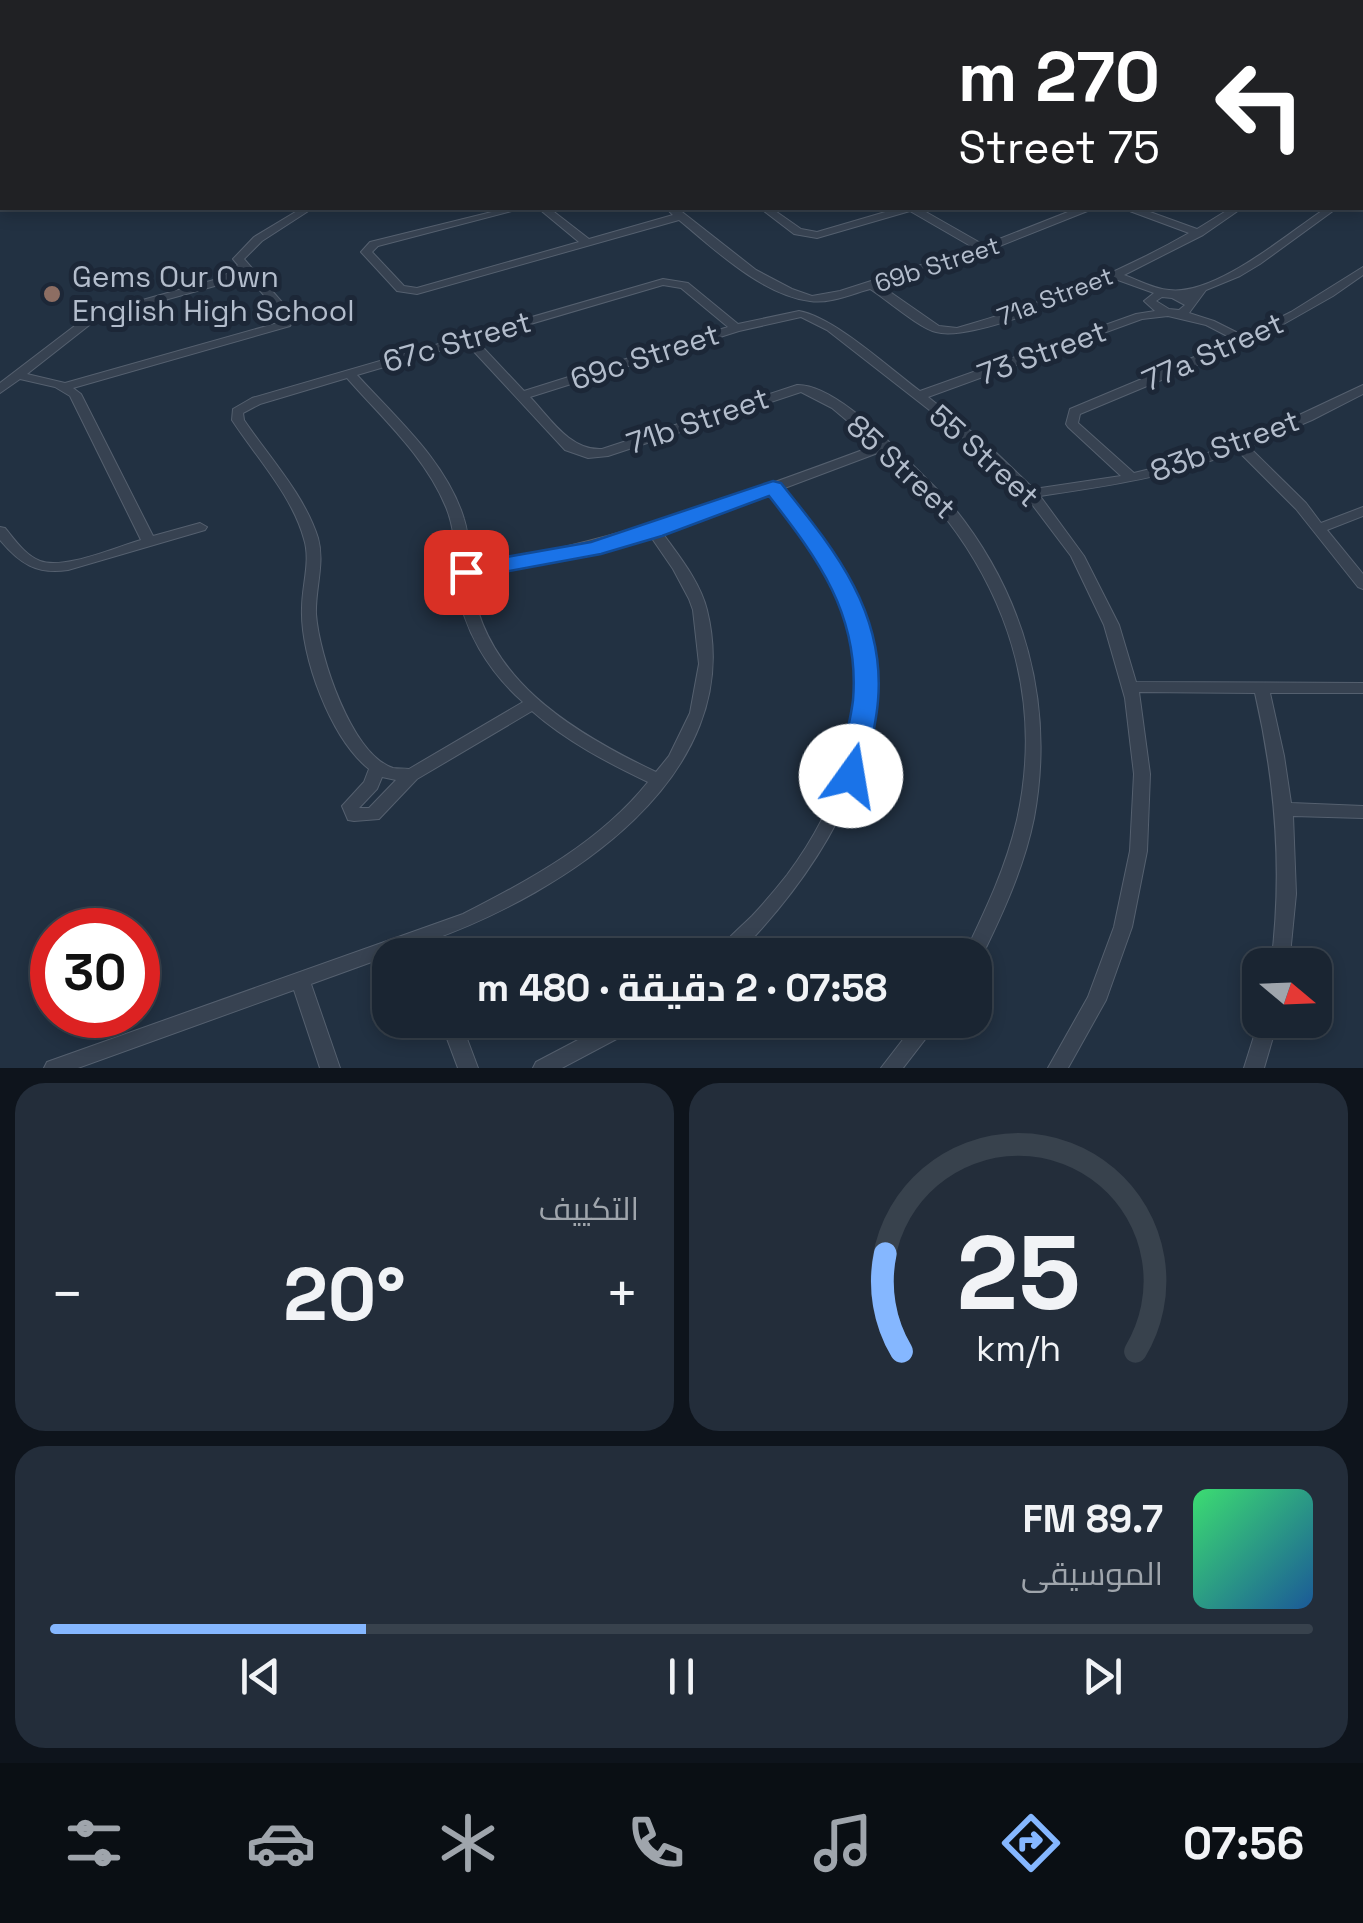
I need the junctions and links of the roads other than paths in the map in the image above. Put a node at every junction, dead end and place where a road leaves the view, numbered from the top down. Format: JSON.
{"nodes":[{"id":1,"x":305,"y":210,"type":"edge"},
{"id":2,"x":510,"y":210,"type":"edge"},
{"id":3,"x":546,"y":210,"type":"edge"},
{"id":4,"x":768,"y":210,"type":"edge"},
{"id":5,"x":904,"y":210,"type":"edge"},
{"id":6,"x":914,"y":210,"type":"edge"},
{"id":7,"x":1081,"y":210,"type":"edge"},
{"id":8,"x":1138,"y":210,"type":"edge"},
{"id":9,"x":1234,"y":210,"type":"edge"},
{"id":10,"x":1324,"y":210,"type":"edge"},
{"id":11,"x":676,"y":212,"type":"edge"},
{"id":12,"x":1199,"y":232,"type":"junction"},
{"id":13,"x":585,"y":241,"type":"junction"},
{"id":14,"x":983,"y":250,"type":"junction"},
{"id":15,"x":245,"y":265,"type":"junction"},
{"id":16,"x":1114,"y":275,"type":"junction"},
{"id":17,"x":1360,"y":276,"type":"edge"},
{"id":18,"x":872,"y":285,"type":"junction"},
{"id":19,"x":1134,"y":285,"type":"junction"},
{"id":20,"x":777,"y":287,"type":"junction"},
{"id":21,"x":1201,"y":290,"type":"junction"},
{"id":22,"x":1169,"y":294,"type":"junction"},
{"id":23,"x":817,"y":303,"type":"junction"},
{"id":24,"x":1151,"y":303,"type":"junction"},
{"id":25,"x":1190,"y":304,"type":"junction"},
{"id":26,"x":796,"y":310,"type":"junction"},
{"id":27,"x":1172,"y":312,"type":"junction"},
{"id":28,"x":1140,"y":316,"type":"junction"},
{"id":29,"x":1210,"y":323,"type":"junction"},
{"id":30,"x":736,"y":328,"type":"junction"},
{"id":31,"x":832,"y":328,"type":"junction"},
{"id":32,"x":468,"y":339,"type":"junction"},
{"id":33,"x":1246,"y":342,"type":"junction"},
{"id":34,"x":350,"y":374,"type":"junction"},
{"id":35,"x":17,"y":376,"type":"junction"},
{"id":36,"x":66,"y":386,"type":"junction"},
{"id":37,"x":0,"y":389,"type":"edge"},
{"id":38,"x":1363,"y":389,"type":"edge"},
{"id":39,"x":809,"y":390,"type":"joint"},
{"id":40,"x":943,"y":390,"type":"joint"},
{"id":41,"x":521,"y":396,"type":"junction"},
{"id":42,"x":920,"y":398,"type":"junction"},
{"id":43,"x":885,"y":446,"type":"junction"},
{"id":44,"x":1240,"y":446,"type":"junction"},
{"id":45,"x":1131,"y":478,"type":"junction"},
{"id":46,"x":773,"y":487,"type":"junction"},
{"id":47,"x":1032,"y":496,"type":"junction"},
{"id":48,"x":1363,"y":511,"type":"edge"},
{"id":49,"x":200,"y":527,"type":"dead end"},
{"id":50,"x":1320,"y":528,"type":"junction"},
{"id":51,"x":0,"y":532,"type":"edge"},
{"id":52,"x":654,"y":532,"type":"junction"},
{"id":53,"x":148,"y":542,"type":"junction"},
{"id":54,"x":466,"y":572,"type":"junction"},
{"id":55,"x":1363,"y":584,"type":"edge"},
{"id":56,"x":1132,"y":684,"type":"junction"},
{"id":57,"x":1260,"y":687,"type":"junction"},
{"id":58,"x":1363,"y":688,"type":"edge"},
{"id":59,"x":534,"y":703,"type":"junction"},
{"id":60,"x":377,"y":770,"type":"junction"},
{"id":61,"x":411,"y":775,"type":"junction"},
{"id":62,"x":660,"y":781,"type":"junction"},
{"id":63,"x":1286,"y":809,"type":"junction"},
{"id":64,"x":1363,"y":812,"type":"edge"},
{"id":65,"x":436,"y":938,"type":"edge"},
{"id":66,"x":741,"y":938,"type":"edge"},
{"id":67,"x":981,"y":938,"type":"edge"},
{"id":68,"x":1282,"y":948,"type":"edge"},
{"id":69,"x":372,"y":959,"type":"edge"},
{"id":70,"x":300,"y":978,"type":"junction"},
{"id":71,"x":457,"y":1038,"type":"edge"},
{"id":72,"x":600,"y":1038,"type":"edge"},
{"id":73,"x":915,"y":1038,"type":"edge"},
{"id":74,"x":1263,"y":1038,"type":"edge"},
{"id":75,"x":54,"y":1068,"type":"edge"},
{"id":76,"x":330,"y":1068,"type":"edge"},
{"id":77,"x":468,"y":1068,"type":"edge"},
{"id":78,"x":543,"y":1068,"type":"edge"},
{"id":79,"x":891,"y":1068,"type":"edge"},
{"id":80,"x":1058,"y":1068,"type":"edge"},
{"id":81,"x":1254,"y":1068,"type":"edge"}],
"edges":[{"from":1,"to":15,"type":"street"},
{"from":2,"to":13,"type":"street"},
{"from":3,"to":13,"type":"street"},
{"from":4,"to":5,"type":"street"},
{"from":6,"to":14,"type":"street"},
{"from":7,"to":14,"type":"street","name":"69b Street"},
{"from":8,"to":12,"type":"street"},
{"from":9,"to":12,"type":"street","name":"71a Street"},
{"from":10,"to":21,"type":"street"},
{"from":11,"to":13,"type":"street"},
{"from":11,"to":20,"type":"street"},
{"from":12,"to":16,"type":"street","name":"71a Street"},
{"from":14,"to":18,"type":"street","name":"69b Street"},
{"from":15,"to":35,"type":"street"},
{"from":15,"to":36,"type":"street"},
{"from":16,"to":18,"type":"street","name":"71a Street"},
{"from":16,"to":19,"type":"street"},
{"from":17,"to":33,"type":"street","name":"77a Street"},
{"from":18,"to":23,"type":"street","name":"69b Street"},
{"from":19,"to":22,"type":"street"},
{"from":19,"to":24,"type":"street"},
{"from":20,"to":23,"type":"street"},
{"from":20,"to":26,"type":"street"},
{"from":21,"to":22,"type":"street"},
{"from":21,"to":25,"type":"street"},
{"from":22,"to":24,"type":"street"},
{"from":22,"to":25,"type":"street"},
{"from":23,"to":26,"type":"street"},
{"from":23,"to":26,"type":"street"},
{"from":23,"to":31,"type":"street","name":"55 Street"},
{"from":24,"to":27,"type":"street"},
{"from":24,"to":28,"type":"street","name":"73 Street"},
{"from":25,"to":27,"type":"street"},
{"from":25,"to":29,"type":"street"},
{"from":26,"to":30,"type":"street","name":"69c Street"},
{"from":26,"to":31,"type":"street","name":"55 Street"},
{"from":27,"to":28,"type":"street","name":"73 Street"},
{"from":27,"to":29,"type":"street"},
{"from":28,"to":40,"type":"street","name":"73 Street"},
{"from":29,"to":33,"type":"street"},
{"from":30,"to":32,"type":"street","name":"67c Street"},
{"from":30,"to":41,"type":"street","name":"69c Street"},
{"from":31,"to":42,"type":"street","name":"55 Street"},
{"from":32,"to":34,"type":"street","name":"67c Street"},
{"from":32,"to":41,"type":"street"},
{"from":33,"to":45,"type":"street","name":"77a Street"},
{"from":34,"to":54,"type":"street"},
{"from":34,"to":60,"type":"street","name":"67c Street"},
{"from":35,"to":36,"type":"street"},
{"from":35,"to":37,"type":"street"},
{"from":36,"to":53,"type":"street"},
{"from":38,"to":44,"type":"street","name":"83b Street"},
{"from":39,"to":41,"type":"street","name":"71b Street"},
{"from":39,"to":43,"type":"street","name":"85 Street"},
{"from":40,"to":42,"type":"street","name":"73 Street"},
{"from":42,"to":47,"type":"street","name":"55 Street"},
{"from":43,"to":46,"type":"street"},
{"from":43,"to":67,"type":"street","name":"85 Street"},
{"from":44,"to":45,"type":"street","name":"83b Street"},
{"from":44,"to":50,"type":"street"},
{"from":45,"to":47,"type":"street","name":"83b Street"},
{"from":46,"to":52,"type":"street"},
{"from":46,"to":66,"type":"street"},
{"from":47,"to":56,"type":"street","name":"55 Street"},
{"from":48,"to":50,"type":"street"},
{"from":49,"to":53,"type":"street"},
{"from":50,"to":55,"type":"street"},
{"from":51,"to":53,"type":"street"},
{"from":52,"to":54,"type":"street"},
{"from":52,"to":62,"type":"street"},
{"from":54,"to":59,"type":"street"},
{"from":56,"to":57,"type":"street"},
{"from":56,"to":80,"type":"street","name":"55 Street"},
{"from":57,"to":58,"type":"street"},
{"from":57,"to":63,"type":"street"},
{"from":59,"to":61,"type":"street"},
{"from":59,"to":62,"type":"street"},
{"from":60,"to":61,"type":"street"},
{"from":60,"to":61,"type":"street"},
{"from":62,"to":65,"type":"street"},
{"from":63,"to":64,"type":"street"},
{"from":63,"to":68,"type":"street"},
{"from":69,"to":70,"type":"street"},
{"from":70,"to":75,"type":"street"},
{"from":70,"to":76,"type":"street"},
{"from":71,"to":77,"type":"street"},
{"from":72,"to":78,"type":"street"},
{"from":73,"to":79,"type":"street"},
{"from":74,"to":81,"type":"street"}]}
